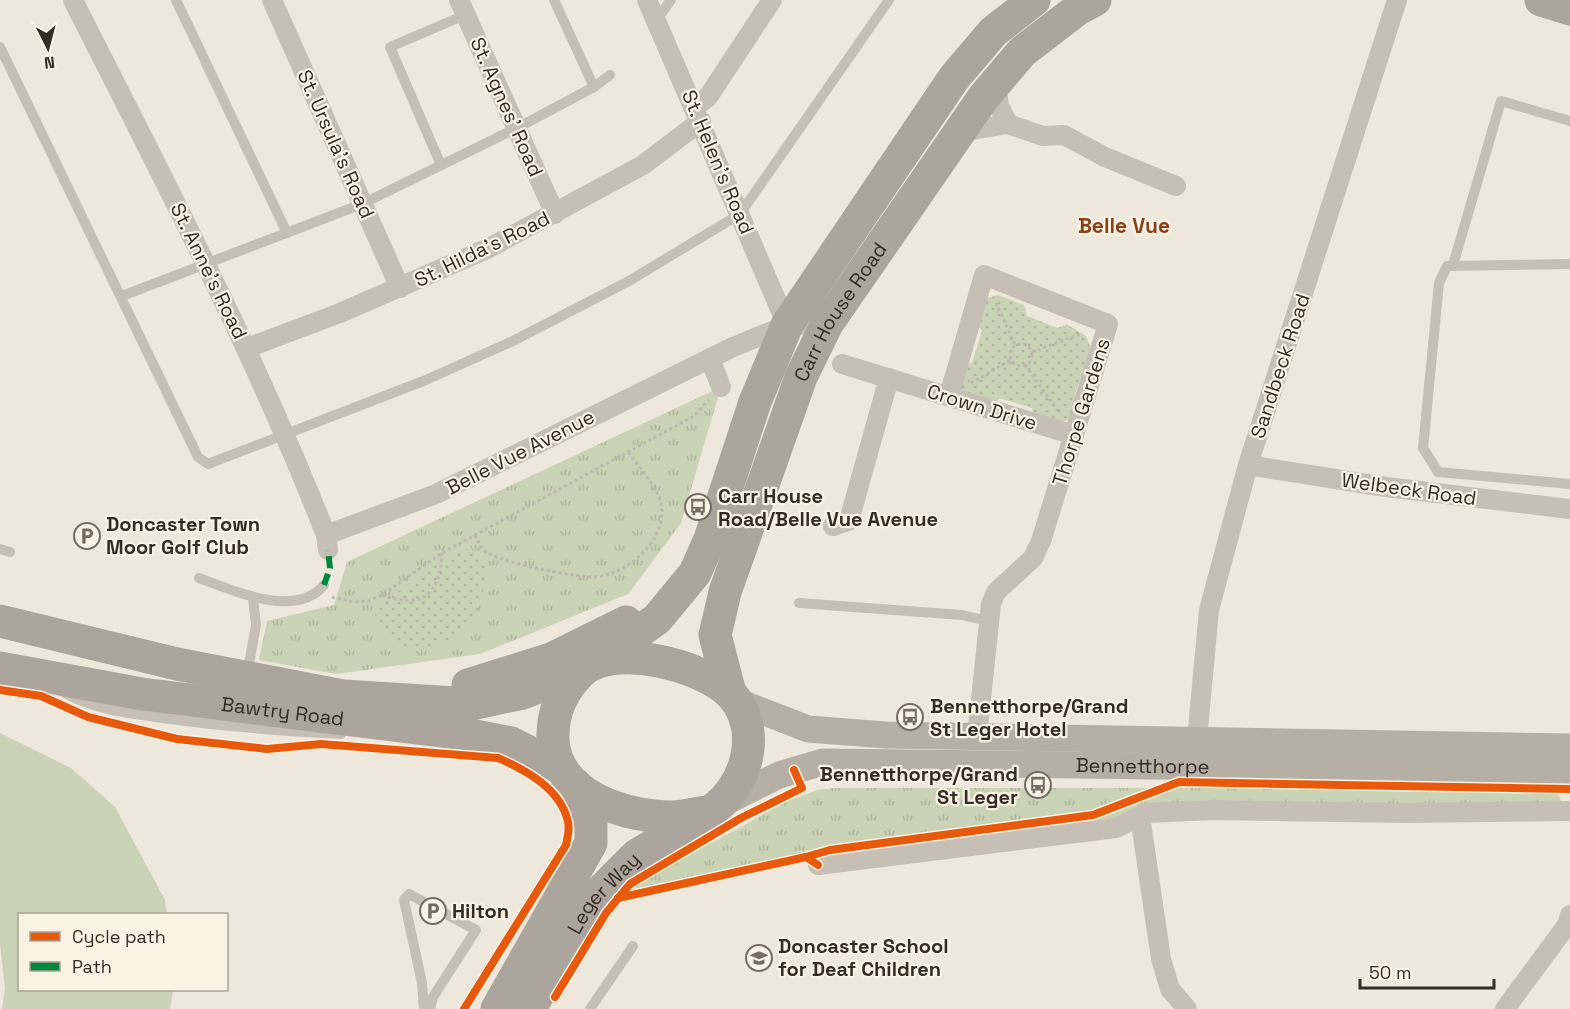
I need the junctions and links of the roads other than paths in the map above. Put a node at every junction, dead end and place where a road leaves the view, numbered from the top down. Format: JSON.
{"nodes":[{"id":1,"x":73,"y":0,"type":"edge"},
{"id":2,"x":176,"y":0,"type":"edge"},
{"id":3,"x":272,"y":0,"type":"edge"},
{"id":4,"x":554,"y":0,"type":"edge"},
{"id":5,"x":647,"y":0,"type":"edge"},
{"id":6,"x":671,"y":0,"type":"edge"},
{"id":7,"x":772,"y":0,"type":"edge"},
{"id":8,"x":889,"y":0,"type":"edge"},
{"id":9,"x":1095,"y":0,"type":"edge"},
{"id":10,"x":1397,"y":0,"type":"edge"},
{"id":11,"x":1541,"y":0,"type":"edge"},
{"id":12,"x":1030,"y":1,"type":"edge"},
{"id":13,"x":462,"y":7,"type":"edge"},
{"id":14,"x":1570,"y":9,"type":"edge"},
{"id":15,"x":656,"y":21,"type":"junction"},
{"id":16,"x":1047,"y":31,"type":"junction"},
{"id":17,"x":0,"y":47,"type":"edge"},
{"id":18,"x":610,"y":75,"type":"dead end"},
{"id":19,"x":996,"y":83,"type":"junction"},
{"id":20,"x":594,"y":87,"type":"junction"},
{"id":21,"x":698,"y":114,"type":"junction"},
{"id":22,"x":1570,"y":121,"type":"edge"},
{"id":23,"x":1008,"y":124,"type":"junction"},
{"id":24,"x":517,"y":128,"type":"junction"},
{"id":25,"x":960,"y":132,"type":"junction"},
{"id":26,"x":441,"y":165,"type":"junction"},
{"id":27,"x":1176,"y":186,"type":"dead end"},
{"id":28,"x":362,"y":204,"type":"junction"},
{"id":29,"x":555,"y":214,"type":"junction"},
{"id":30,"x":740,"y":214,"type":"junction"},
{"id":31,"x":287,"y":233,"type":"junction"},
{"id":32,"x":207,"y":264,"type":"junction"},
{"id":33,"x":1570,"y":264,"type":"edge"},
{"id":34,"x":1453,"y":265,"type":"junction"},
{"id":35,"x":400,"y":288,"type":"junction"},
{"id":36,"x":122,"y":296,"type":"junction"},
{"id":37,"x":827,"y":324,"type":"junction"},
{"id":38,"x":787,"y":325,"type":"junction"},
{"id":39,"x":247,"y":348,"type":"junction"},
{"id":40,"x":710,"y":358,"type":"junction"},
{"id":41,"x":842,"y":364,"type":"dead end"},
{"id":42,"x":889,"y":378,"type":"junction"},
{"id":43,"x":721,"y":387,"type":"road end"},
{"id":44,"x":949,"y":396,"type":"junction"},
{"id":45,"x":286,"y":435,"type":"junction"},
{"id":46,"x":1074,"y":435,"type":"junction"},
{"id":47,"x":1248,"y":465,"type":"junction"},
{"id":48,"x":1570,"y":484,"type":"edge"},
{"id":49,"x":1570,"y":509,"type":"edge"},
{"id":50,"x":833,"y":526,"type":"dead end"},
{"id":51,"x":327,"y":542,"type":"joint"},
{"id":52,"x":199,"y":578,"type":"dead end"},
{"id":53,"x":322,"y":588,"type":"road end"},
{"id":54,"x":680,"y":592,"type":"junction"},
{"id":55,"x":253,"y":598,"type":"junction"},
{"id":56,"x":799,"y":603,"type":"dead end"},
{"id":57,"x":0,"y":621,"type":"edge"},
{"id":58,"x":988,"y":621,"type":"junction"},
{"id":59,"x":589,"y":666,"type":"junction"},
{"id":60,"x":16,"y":671,"type":"edge"},
{"id":61,"x":247,"y":678,"type":"junction"},
{"id":62,"x":343,"y":696,"type":"junction"},
{"id":63,"x":733,"y":697,"type":"junction"},
{"id":64,"x":977,"y":737,"type":"junction"},
{"id":65,"x":1197,"y":740,"type":"junction"},
{"id":66,"x":1570,"y":747,"type":"edge"},
{"id":67,"x":559,"y":770,"type":"junction"},
{"id":68,"x":1570,"y":771,"type":"edge"},
{"id":69,"x":717,"y":807,"type":"junction"},
{"id":70,"x":1570,"y":811,"type":"edge"},
{"id":71,"x":1140,"y":816,"type":"junction"},
{"id":72,"x":818,"y":865,"type":"dead end"},
{"id":73,"x":1570,"y":915,"type":"edge"},
{"id":74,"x":633,"y":946,"type":"dead end"},
{"id":75,"x":424,"y":1009,"type":"edge"},
{"id":76,"x":430,"y":1009,"type":"edge"},
{"id":77,"x":497,"y":1009,"type":"edge"},
{"id":78,"x":530,"y":1009,"type":"edge"},
{"id":79,"x":590,"y":1009,"type":"edge"},
{"id":80,"x":1187,"y":1009,"type":"edge"},
{"id":81,"x":1505,"y":1009,"type":"edge"}],
"edges":[{"from":1,"to":32,"type":"street","name":"St. Anne's Road"},
{"from":2,"to":31,"type":"lane"},
{"from":3,"to":28,"type":"street","name":"St. Ursula's Road"},
{"from":4,"to":20,"type":"lane"},
{"from":5,"to":15,"type":"street","name":"St. Helen's Road"},
{"from":6,"to":15,"type":"lane"},
{"from":7,"to":21,"type":"street","name":"St. Hilda's Road"},
{"from":8,"to":30,"type":"lane"},
{"from":9,"to":16,"type":"highway","name":"Carr House Road"},
{"from":10,"to":47,"type":"street","name":"Sandbeck Road"},
{"from":11,"to":14,"type":"highway"},
{"from":12,"to":16,"type":"street"},
{"from":12,"to":38,"type":"highway","name":"Carr House Road"},
{"from":13,"to":24,"type":"street","name":"St. Agnes' Road"},
{"from":13,"to":26,"type":"lane"},
{"from":15,"to":21,"type":"street","name":"St. Helen's Road"},
{"from":16,"to":19,"type":"highway","name":"Carr House Road"},
{"from":17,"to":36,"type":"lane"},
{"from":18,"to":20,"type":"lane"},
{"from":19,"to":23,"type":"street"},
{"from":19,"to":25,"type":"highway","name":"Carr House Road"},
{"from":20,"to":24,"type":"lane"},
{"from":21,"to":29,"type":"street","name":"St. Hilda's Road"},
{"from":21,"to":30,"type":"street","name":"St. Helen's Road"},
{"from":22,"to":34,"type":"lane"},
{"from":23,"to":25,"type":"street"},
{"from":23,"to":27,"type":"street"},
{"from":24,"to":26,"type":"lane"},
{"from":24,"to":29,"type":"street","name":"St. Agnes' Road"},
{"from":25,"to":37,"type":"highway","name":"Carr House Road"},
{"from":26,"to":28,"type":"lane"},
{"from":28,"to":31,"type":"lane"},
{"from":28,"to":35,"type":"street","name":"St. Ursula's Road"},
{"from":29,"to":35,"type":"street","name":"St. Hilda's Road"},
{"from":30,"to":38,"type":"street","name":"St. Helen's Road"},
{"from":30,"to":45,"type":"lane"},
{"from":31,"to":32,"type":"lane"},
{"from":32,"to":36,"type":"lane"},
{"from":32,"to":39,"type":"street","name":"St. Anne's Road"},
{"from":33,"to":34,"type":"lane"},
{"from":34,"to":48,"type":"lane"},
{"from":35,"to":39,"type":"street","name":"St. Hilda's Road"},
{"from":36,"to":45,"type":"lane"},
{"from":37,"to":38,"type":"street"},
{"from":37,"to":63,"type":"highway","name":"Carr House Road"},
{"from":38,"to":40,"type":"street","name":"Belle Vue Avenue"},
{"from":38,"to":54,"type":"highway","name":"Carr House Road"},
{"from":39,"to":45,"type":"street","name":"St. Anne's Road"},
{"from":40,"to":43,"type":"street"},
{"from":40,"to":51,"type":"street","name":"Belle Vue Avenue"},
{"from":41,"to":42,"type":"street","name":"Crown Drive"},
{"from":42,"to":44,"type":"street","name":"Crown Drive"},
{"from":42,"to":50,"type":"street"},
{"from":44,"to":46,"type":"street","name":"Crown Drive"},
{"from":44,"to":46,"type":"street","name":"Thorpe Gardens"},
{"from":45,"to":51,"type":"street","name":"St. Anne's Road"},
{"from":46,"to":58,"type":"street","name":"Thorpe Gardens"},
{"from":47,"to":49,"type":"street","name":"Welbeck Road"},
{"from":47,"to":65,"type":"street","name":"Sandbeck Road"},
{"from":52,"to":55,"type":"lane"},
{"from":53,"to":55,"type":"lane"},
{"from":54,"to":59,"type":"highway","name":"Carr House Road"},
{"from":54,"to":62,"type":"highway","name":"Bawtry Road"},
{"from":55,"to":61,"type":"lane"},
{"from":56,"to":58,"type":"lane"},
{"from":57,"to":61,"type":"highway","name":"Bawtry Road"},
{"from":58,"to":64,"type":"street","name":"Thorpe Gardens"},
{"from":59,"to":62,"type":"highway","name":"Bawtry Road"},
{"from":59,"to":63,"type":"highway"},
{"from":59,"to":67,"type":"highway"},
{"from":60,"to":67,"type":"highway","name":"Bawtry Road"},
{"from":61,"to":62,"type":"highway","name":"Bawtry Road"},
{"from":63,"to":64,"type":"street","name":"Bennetthorpe"},
{"from":63,"to":69,"type":"highway"},
{"from":64,"to":65,"type":"street","name":"Bennetthorpe"},
{"from":65,"to":66,"type":"street","name":"Bennetthorpe"},
{"from":67,"to":69,"type":"highway"},
{"from":67,"to":77,"type":"highway","name":"Leger Way"},
{"from":68,"to":69,"type":"street","name":"Bennetthorpe"},
{"from":69,"to":78,"type":"highway","name":"Leger Way"},
{"from":70,"to":71,"type":"street"},
{"from":71,"to":72,"type":"street"},
{"from":71,"to":80,"type":"street"},
{"from":73,"to":81,"type":"street"},
{"from":74,"to":79,"type":"lane"},
{"from":75,"to":76,"type":"lane"}]}
